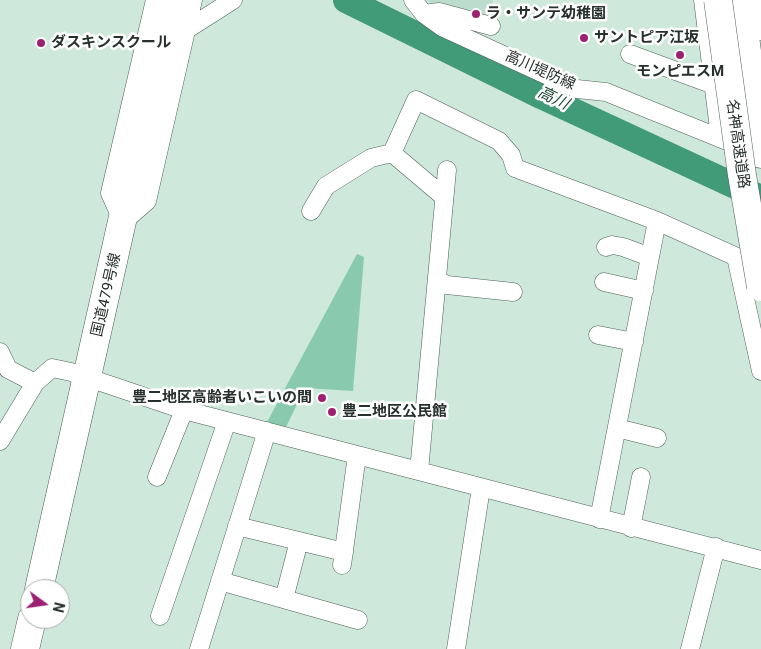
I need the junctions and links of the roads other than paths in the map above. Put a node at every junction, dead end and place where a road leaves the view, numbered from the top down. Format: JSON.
{"nodes":[{"id":1,"x":155,"y":0,"type":"edge"},
{"id":2,"x":172,"y":0,"type":"edge"},
{"id":3,"x":193,"y":0,"type":"edge"},
{"id":4,"x":233,"y":0,"type":"edge"},
{"id":5,"x":413,"y":0,"type":"edge"},
{"id":6,"x":703,"y":0,"type":"edge"},
{"id":7,"x":718,"y":0,"type":"edge"},
{"id":8,"x":740,"y":0,"type":"edge"},
{"id":9,"x":757,"y":0,"type":"edge"},
{"id":10,"x":424,"y":14,"type":"junction"},
{"id":11,"x":491,"y":26,"type":"dead end"},
{"id":12,"x":761,"y":30,"type":"edge"},
{"id":13,"x":175,"y":32,"type":"junction"},
{"id":14,"x":630,"y":54,"type":"dead end"},
{"id":15,"x":714,"y":86,"type":"junction"},
{"id":16,"x":720,"y":137,"type":"junction"},
{"id":17,"x":392,"y":153,"type":"junction"},
{"id":18,"x":761,"y":155,"type":"edge"},
{"id":19,"x":447,"y":170,"type":"dead end"},
{"id":20,"x":444,"y":197,"type":"junction"},
{"id":21,"x":311,"y":211,"type":"dead end"},
{"id":22,"x":657,"y":221,"type":"junction"},
{"id":23,"x":124,"y":222,"type":"junction"},
{"id":24,"x":606,"y":247,"type":"dead end"},
{"id":25,"x":650,"y":257,"type":"junction"},
{"id":26,"x":736,"y":257,"type":"junction"},
{"id":27,"x":761,"y":268,"type":"edge"},
{"id":28,"x":437,"y":280,"type":"junction"},
{"id":29,"x":604,"y":282,"type":"dead end"},
{"id":30,"x":761,"y":287,"type":"edge"},
{"id":31,"x":644,"y":291,"type":"junction"},
{"id":32,"x":513,"y":292,"type":"dead end"},
{"id":33,"x":598,"y":336,"type":"dead end"},
{"id":34,"x":634,"y":342,"type":"junction"},
{"id":35,"x":0,"y":352,"type":"edge"},
{"id":36,"x":761,"y":371,"type":"edge"},
{"id":37,"x":87,"y":378,"type":"junction"},
{"id":38,"x":35,"y":383,"type":"junction"},
{"id":39,"x":184,"y":410,"type":"junction"},
{"id":40,"x":227,"y":421,"type":"junction"},
{"id":41,"x":617,"y":428,"type":"junction"},
{"id":42,"x":267,"y":431,"type":"junction"},
{"id":43,"x":657,"y":438,"type":"dead end"},
{"id":44,"x":0,"y":441,"type":"edge"},
{"id":45,"x":357,"y":455,"type":"junction"},
{"id":46,"x":419,"y":471,"type":"junction"},
{"id":47,"x":641,"y":477,"type":"dead end"},
{"id":48,"x":157,"y":478,"type":"dead end"},
{"id":49,"x":480,"y":488,"type":"junction"},
{"id":50,"x":599,"y":519,"type":"junction"},
{"id":51,"x":237,"y":526,"type":"junction"},
{"id":52,"x":631,"y":528,"type":"junction"},
{"id":53,"x":299,"y":541,"type":"junction"},
{"id":54,"x":716,"y":547,"type":"junction"},
{"id":55,"x":761,"y":560,"type":"edge"},
{"id":56,"x":41,"y":579,"type":"edge"},
{"id":57,"x":220,"y":581,"type":"junction"},
{"id":58,"x":284,"y":599,"type":"junction"},
{"id":59,"x":160,"y":616,"type":"dead end"},
{"id":60,"x":358,"y":620,"type":"dead end"},
{"id":61,"x":30,"y":629,"type":"edge"},
{"id":62,"x":25,"y":649,"type":"edge"},
{"id":63,"x":199,"y":649,"type":"edge"},
{"id":64,"x":456,"y":649,"type":"edge"},
{"id":65,"x":690,"y":649,"type":"edge"}],
"edges":[{"from":1,"to":23,"type":"street"},
{"from":2,"to":13,"type":"highway","name":"国道479号線"},
{"from":3,"to":13,"type":"street"},
{"from":4,"to":13,"type":"street"},
{"from":5,"to":10,"type":"street","name":"高川堤防線"},
{"from":6,"to":15,"type":"street"},
{"from":7,"to":30,"type":"highway","name":"名神高速道路","bridge":true},
{"from":8,"to":18,"type":"highway","name":"名神高速道路"},
{"from":9,"to":12,"type":"street"},
{"from":10,"to":11,"type":"street"},
{"from":10,"to":16,"type":"street","name":"高川堤防線"},
{"from":13,"to":23,"type":"highway","name":"国道479号線"},
{"from":14,"to":15,"type":"street"},
{"from":15,"to":16,"type":"street"},
{"from":16,"to":18,"type":"street","name":"高川堤防線"},
{"from":17,"to":20,"type":"street"},
{"from":17,"to":21,"type":"street"},
{"from":17,"to":22,"type":"street"},
{"from":19,"to":20,"type":"street"},
{"from":20,"to":28,"type":"street"},
{"from":22,"to":25,"type":"street"},
{"from":22,"to":26,"type":"street"},
{"from":23,"to":37,"type":"highway","name":"国道479号線"},
{"from":24,"to":25,"type":"street"},
{"from":25,"to":31,"type":"street"},
{"from":26,"to":27,"type":"street"},
{"from":26,"to":36,"type":"street"},
{"from":28,"to":32,"type":"street"},
{"from":28,"to":46,"type":"street"},
{"from":29,"to":31,"type":"street"},
{"from":31,"to":34,"type":"street"},
{"from":33,"to":34,"type":"street"},
{"from":34,"to":41,"type":"street"},
{"from":35,"to":38,"type":"street"},
{"from":37,"to":38,"type":"street"},
{"from":37,"to":39,"type":"street"},
{"from":37,"to":56,"type":"highway","name":"国道479号線"},
{"from":38,"to":44,"type":"street"},
{"from":39,"to":40,"type":"street"},
{"from":39,"to":48,"type":"street"},
{"from":40,"to":42,"type":"street"},
{"from":40,"to":59,"type":"street"},
{"from":41,"to":43,"type":"street"},
{"from":41,"to":50,"type":"street"},
{"from":42,"to":45,"type":"street"},
{"from":42,"to":51,"type":"street"},
{"from":45,"to":46,"type":"street"},
{"from":45,"to":53,"type":"street"},
{"from":46,"to":49,"type":"street"},
{"from":47,"to":52,"type":"street"},
{"from":49,"to":50,"type":"street"},
{"from":49,"to":64,"type":"street"},
{"from":50,"to":52,"type":"street"},
{"from":51,"to":53,"type":"street"},
{"from":51,"to":57,"type":"street"},
{"from":52,"to":54,"type":"street"},
{"from":53,"to":58,"type":"street"},
{"from":54,"to":55,"type":"street"},
{"from":54,"to":65,"type":"street"},
{"from":57,"to":58,"type":"street"},
{"from":57,"to":63,"type":"street"},
{"from":58,"to":60,"type":"street"},
{"from":61,"to":62,"type":"highway"}]}
